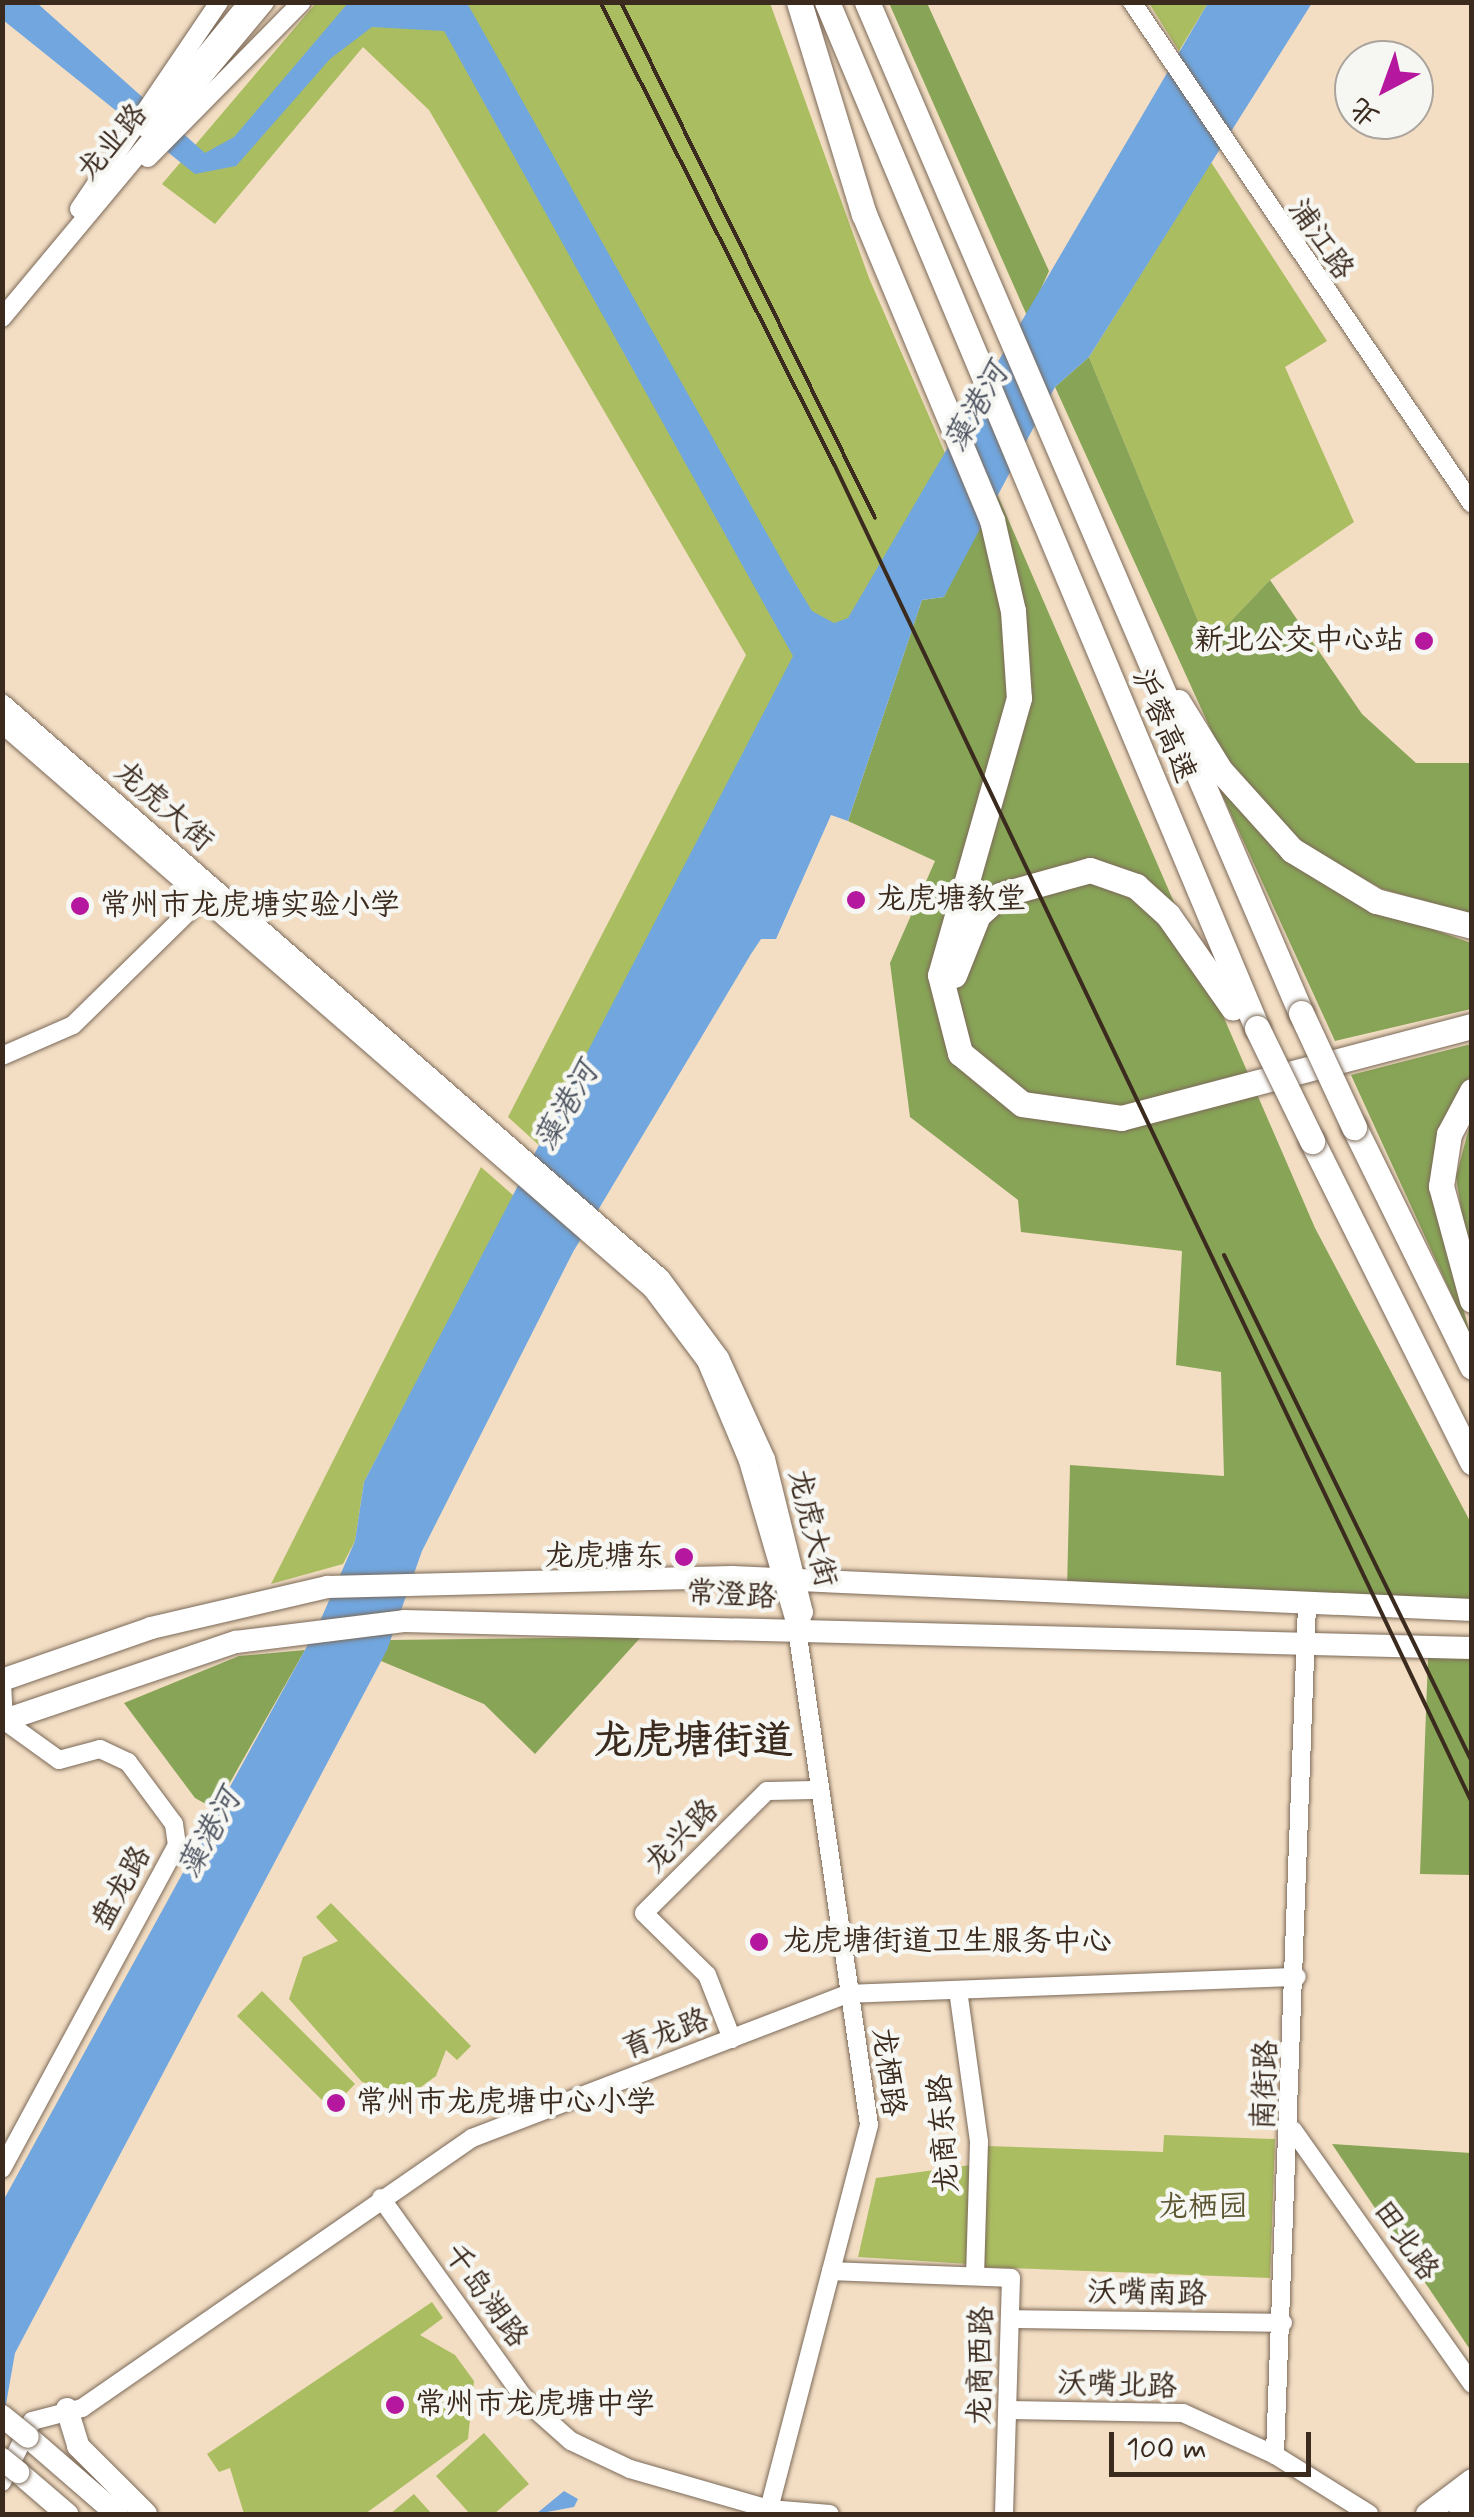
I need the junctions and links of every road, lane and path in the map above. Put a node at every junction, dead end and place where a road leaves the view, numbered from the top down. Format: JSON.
{"nodes":[{"id":1,"x":220,"y":2,"type":"edge"},
{"id":2,"x":248,"y":2,"type":"edge"},
{"id":3,"x":265,"y":2,"type":"edge"},
{"id":4,"x":302,"y":2,"type":"edge"},
{"id":5,"x":799,"y":2,"type":"edge"},
{"id":6,"x":826,"y":2,"type":"edge"},
{"id":7,"x":867,"y":2,"type":"edge"},
{"id":8,"x":1132,"y":2,"type":"edge"},
{"id":9,"x":170,"y":108,"type":"junction"},
{"id":10,"x":138,"y":146,"type":"junction"},
{"id":11,"x":86,"y":209,"type":"junction"},
{"id":12,"x":2,"y":302,"type":"edge"},
{"id":13,"x":2,"y":318,"type":"edge"},
{"id":14,"x":1055,"y":444,"type":"junction"},
{"id":15,"x":1472,"y":504,"type":"edge"},
{"id":16,"x":2,"y":703,"type":"edge"},
{"id":17,"x":2,"y":724,"type":"edge"},
{"id":18,"x":208,"y":893,"type":"junction"},
{"id":19,"x":1472,"y":926,"type":"edge"},
{"id":20,"x":1472,"y":1016,"type":"edge"},
{"id":21,"x":1472,"y":1026,"type":"edge"},
{"id":22,"x":1251,"y":1029,"type":"junction"},
{"id":23,"x":2,"y":1056,"type":"edge"},
{"id":24,"x":1472,"y":1091,"type":"edge"},
{"id":25,"x":1472,"y":1300,"type":"edge"},
{"id":26,"x":1472,"y":1367,"type":"edge"},
{"id":27,"x":1472,"y":1462,"type":"edge"},
{"id":28,"x":788,"y":1583,"type":"junction"},
{"id":29,"x":1307,"y":1605,"type":"junction"},
{"id":30,"x":1472,"y":1610,"type":"edge"},
{"id":31,"x":796,"y":1629,"type":"junction"},
{"id":32,"x":1308,"y":1643,"type":"junction"},
{"id":33,"x":1472,"y":1648,"type":"edge"},
{"id":34,"x":2,"y":1682,"type":"edge"},
{"id":35,"x":3,"y":1720,"type":"edge"},
{"id":36,"x":815,"y":1790,"type":"junction"},
{"id":37,"x":1297,"y":1977,"type":"junction"},
{"id":38,"x":958,"y":1990,"type":"junction"},
{"id":39,"x":848,"y":1994,"type":"junction"},
{"id":40,"x":732,"y":2039,"type":"junction"},
{"id":41,"x":1293,"y":2130,"type":"junction"},
{"id":42,"x":2,"y":2168,"type":"edge"},
{"id":43,"x":381,"y":2198,"type":"junction"},
{"id":44,"x":832,"y":2271,"type":"junction"},
{"id":45,"x":975,"y":2276,"type":"junction"},
{"id":46,"x":1010,"y":2319,"type":"junction"},
{"id":47,"x":1283,"y":2323,"type":"junction"},
{"id":48,"x":1472,"y":2384,"type":"edge"},
{"id":49,"x":66,"y":2409,"type":"junction"},
{"id":50,"x":1009,"y":2410,"type":"junction"},
{"id":51,"x":2,"y":2416,"type":"edge"},
{"id":52,"x":1275,"y":2455,"type":"junction"},
{"id":53,"x":8,"y":2471,"type":"edge"},
{"id":54,"x":1472,"y":2480,"type":"edge"},
{"id":55,"x":1472,"y":2506,"type":"edge"},
{"id":56,"x":769,"y":2512,"type":"edge"},
{"id":57,"x":68,"y":2514,"type":"edge"},
{"id":58,"x":117,"y":2514,"type":"edge"},
{"id":59,"x":146,"y":2514,"type":"edge"},
{"id":60,"x":830,"y":2514,"type":"edge"},
{"id":61,"x":1004,"y":2514,"type":"edge"},
{"id":62,"x":1368,"y":2514,"type":"edge"},
{"id":63,"x":1427,"y":2514,"type":"edge"},
{"id":64,"x":1460,"y":2514,"type":"edge"}],
"edges":[{"from":1,"to":9,"type":"street"},
{"from":2,"to":9,"type":"street","name":"龙业路"},
{"from":3,"to":9,"type":"street","name":"龙业路"},
{"from":4,"to":9,"type":"street"},
{"from":5,"to":21,"type":"highway"},
{"from":6,"to":22,"type":"highway","name":"沪蓉高速"},
{"from":7,"to":14,"type":"highway"},
{"from":8,"to":15,"type":"street","name":"浦江路"},
{"from":9,"to":10,"type":"street","name":"龙业路"},
{"from":9,"to":10,"type":"street"},
{"from":10,"to":11,"type":"street","name":"龙业路"},
{"from":11,"to":12,"type":"street","name":"龙业路"},
{"from":11,"to":13,"type":"street","name":"龙业路"},
{"from":14,"to":19,"type":"highway"},
{"from":14,"to":26,"type":"highway","name":"沪蓉高速","bridge":true},
{"from":16,"to":18,"type":"street","name":"龙虎大街"},
{"from":17,"to":18,"type":"street","name":"龙虎大街"},
{"from":18,"to":23,"type":"street"},
{"from":18,"to":28,"type":"street","name":"龙虎大街"},
{"from":20,"to":22,"type":"highway"},
{"from":22,"to":27,"type":"highway","name":"沪蓉高速","bridge":true},
{"from":24,"to":25,"type":"highway"},
{"from":28,"to":29,"type":"main road","name":"常澄路"},
{"from":28,"to":31,"type":"street","name":"龙虎大街"},
{"from":28,"to":34,"type":"main road","name":"常澄路"},
{"from":29,"to":30,"type":"main road","name":"常澄路"},
{"from":29,"to":32,"type":"street","name":"南街路"},
{"from":31,"to":32,"type":"main road","name":"常澄路"},
{"from":31,"to":35,"type":"main road","name":"常澄路"},
{"from":31,"to":36,"type":"street","name":"龙栖路"},
{"from":32,"to":33,"type":"main road","name":"常澄路"},
{"from":32,"to":37,"type":"street","name":"南街路"},
{"from":34,"to":35,"type":"street"},
{"from":35,"to":42,"type":"street","name":"盘龙路"},
{"from":36,"to":39,"type":"street","name":"龙栖路"},
{"from":36,"to":40,"type":"street","name":"龙兴路"},
{"from":37,"to":38,"type":"street","name":"育龙路"},
{"from":37,"to":41,"type":"street","name":"南街路"},
{"from":38,"to":39,"type":"street","name":"育龙路"},
{"from":38,"to":45,"type":"street","name":"龙商东路"},
{"from":39,"to":40,"type":"street","name":"育龙路"},
{"from":39,"to":44,"type":"street","name":"龙栖路"},
{"from":40,"to":43,"type":"street","name":"育龙路"},
{"from":41,"to":47,"type":"street","name":"南街路"},
{"from":41,"to":48,"type":"street","name":"田北路"},
{"from":43,"to":49,"type":"street","name":"育龙路"},
{"from":43,"to":56,"type":"street","name":"千岛湖路"},
{"from":44,"to":45,"type":"street","name":"龙商西路"},
{"from":44,"to":56,"type":"street","name":"龙栖路"},
{"from":45,"to":46,"type":"street","name":"龙商西路"},
{"from":46,"to":47,"type":"street","name":"沃嘴南路"},
{"from":46,"to":50,"type":"street","name":"龙商西路"},
{"from":47,"to":52,"type":"street","name":"南街路"},
{"from":49,"to":53,"type":"street","name":"育龙路"},
{"from":49,"to":59,"type":"main road"},
{"from":50,"to":52,"type":"street","name":"沃嘴北路"},
{"from":50,"to":61,"type":"street","name":"龙商西路"},
{"from":51,"to":58,"type":"main road","bridge":true},
{"from":52,"to":62,"type":"street"},
{"from":53,"to":57,"type":"main road"},
{"from":54,"to":63,"type":"main road"},
{"from":55,"to":64,"type":"main road"},
{"from":56,"to":60,"type":"street","name":"千岛湖路"}]}
